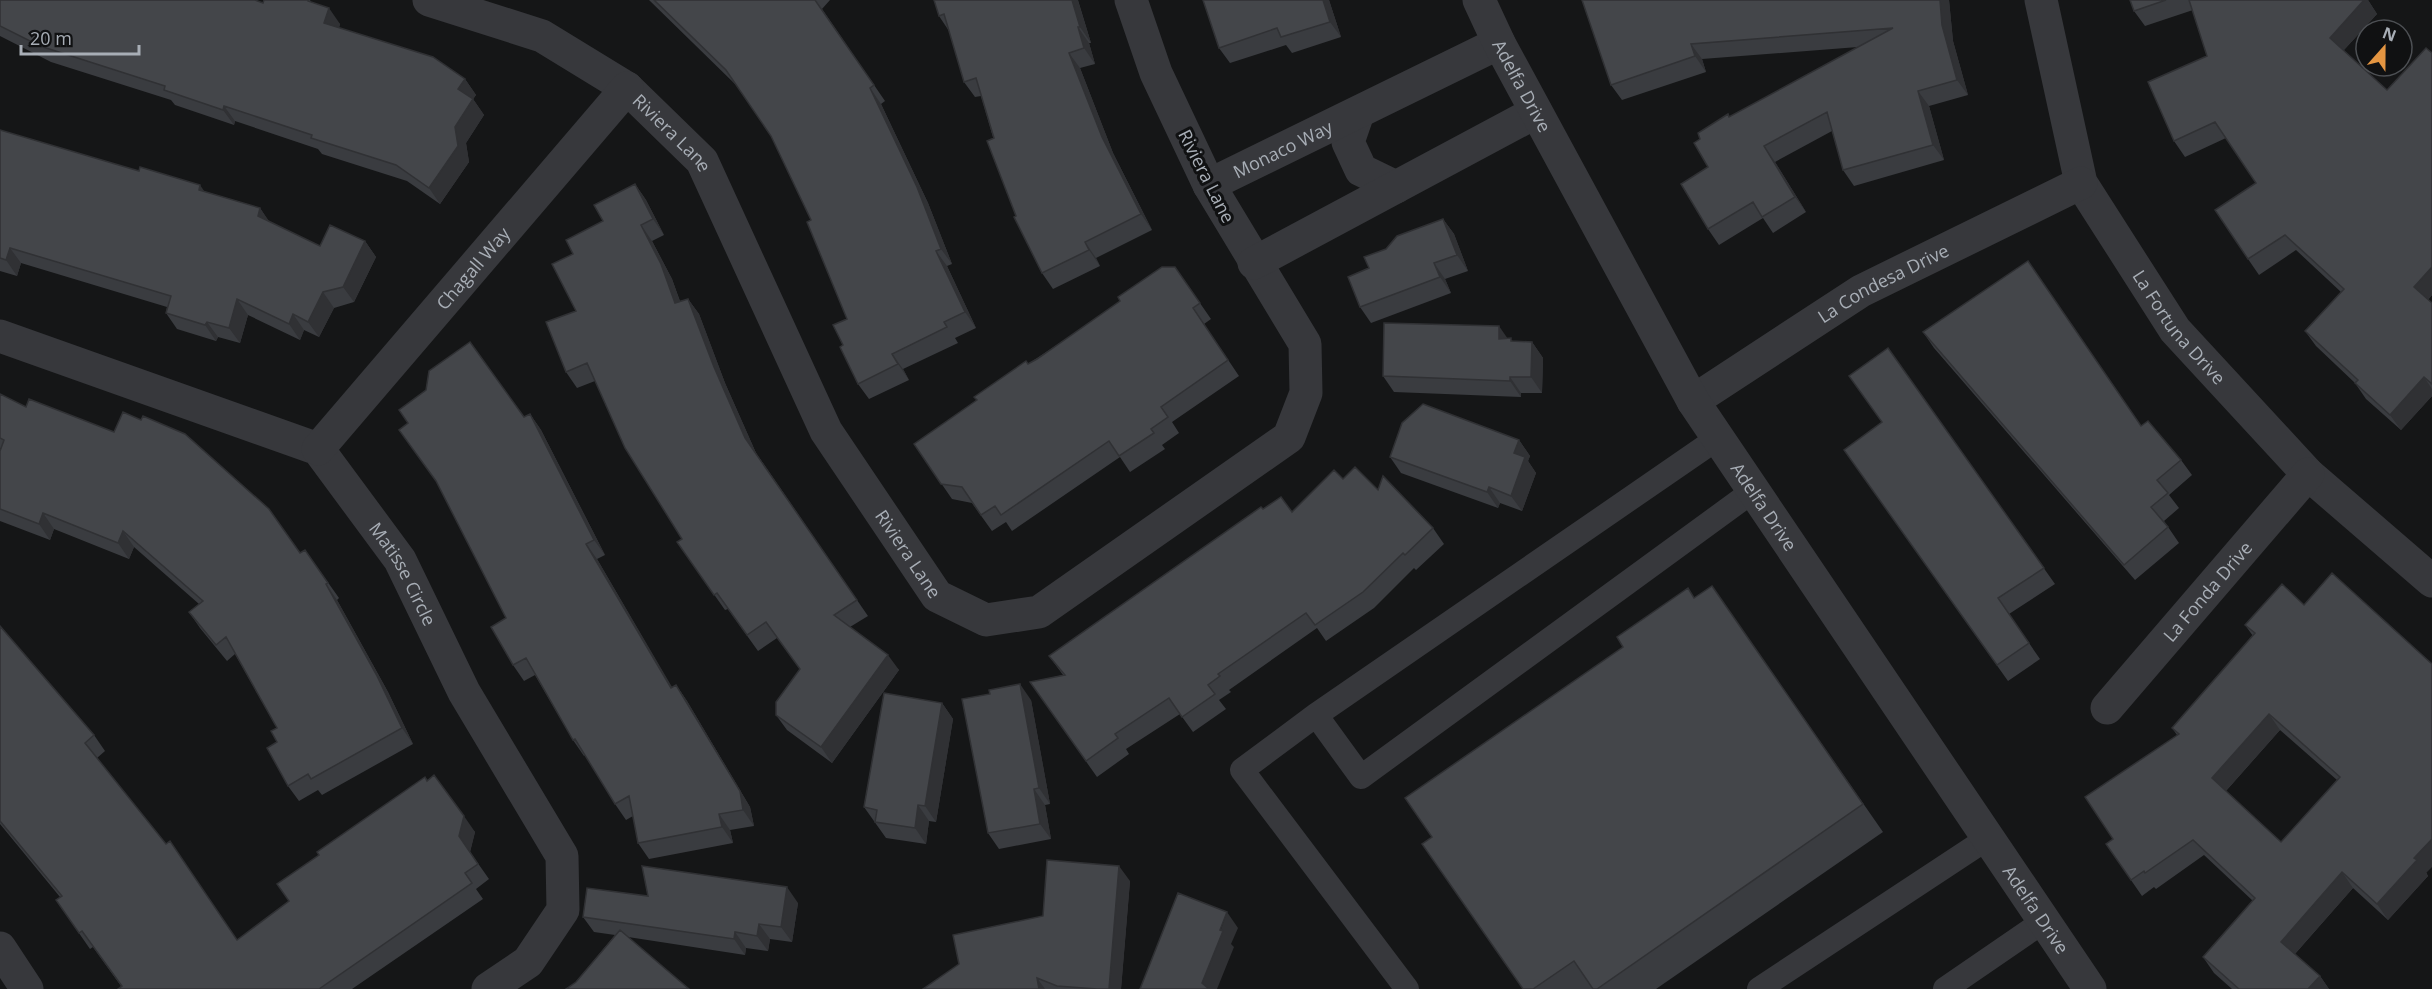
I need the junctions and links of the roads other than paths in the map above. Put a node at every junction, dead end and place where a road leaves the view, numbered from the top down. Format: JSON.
{"nodes":[{"id":1,"x":429,"y":0,"type":"edge"},
{"id":2,"x":1131,"y":0,"type":"edge"},
{"id":3,"x":1479,"y":0,"type":"edge"},
{"id":4,"x":2041,"y":0,"type":"edge"},
{"id":5,"x":1498,"y":43,"type":"junction"},
{"id":6,"x":627,"y":88,"type":"junction"},
{"id":7,"x":1358,"y":112,"type":"junction"},
{"id":8,"x":1536,"y":112,"type":"junction"},
{"id":9,"x":2081,"y":183,"type":"junction"},
{"id":10,"x":1209,"y":185,"type":"junction"},
{"id":11,"x":1396,"y":187,"type":"junction"},
{"id":12,"x":1254,"y":262,"type":"junction"},
{"id":13,"x":0,"y":336,"type":"edge"},
{"id":14,"x":1693,"y":401,"type":"junction"},
{"id":15,"x":1718,"y":438,"type":"junction"},
{"id":16,"x":318,"y":449,"type":"junction"},
{"id":17,"x":2308,"y":474,"type":"junction"},
{"id":18,"x":1753,"y":491,"type":"junction"},
{"id":19,"x":2432,"y":581,"type":"edge"},
{"id":20,"x":2107,"y":708,"type":"dead end"},
{"id":21,"x":1316,"y":715,"type":"junction"},
{"id":22,"x":1988,"y":838,"type":"junction"},
{"id":23,"x":2044,"y":921,"type":"junction"},
{"id":24,"x":0,"y":948,"type":"edge"},
{"id":25,"x":27,"y":989,"type":"edge"},
{"id":26,"x":488,"y":989,"type":"edge"},
{"id":27,"x":1407,"y":989,"type":"edge"},
{"id":28,"x":1759,"y":989,"type":"edge"},
{"id":29,"x":1945,"y":989,"type":"edge"},
{"id":30,"x":2090,"y":989,"type":"edge"}],
"edges":[{"from":1,"to":6,"type":"street","name":"Riviera Lane"},
{"from":2,"to":10,"type":"street","name":"Riviera Lane"},
{"from":3,"to":5,"type":"street","name":"Adelfa Drive"},
{"from":4,"to":9,"type":"street","name":"La Fortuna Drive"},
{"from":5,"to":7,"type":"street","name":"Monaco Way"},
{"from":5,"to":8,"type":"street","name":"Adelfa Drive"},
{"from":6,"to":12,"type":"street","name":"Riviera Lane"},
{"from":6,"to":16,"type":"street","name":"Chagall Way"},
{"from":7,"to":10,"type":"street","name":"Monaco Way"},
{"from":7,"to":11,"type":"street","name":"Monaco Way"},
{"from":8,"to":11,"type":"street"},
{"from":8,"to":14,"type":"street","name":"Adelfa Drive"},
{"from":9,"to":14,"type":"street","name":"La Condesa Drive"},
{"from":9,"to":17,"type":"street","name":"La Fortuna Drive"},
{"from":10,"to":12,"type":"street","name":"Riviera Lane"},
{"from":11,"to":12,"type":"street"},
{"from":13,"to":16,"type":"street"},
{"from":14,"to":15,"type":"street","name":"Adelfa Drive"},
{"from":15,"to":18,"type":"street","name":"Adelfa Drive"},
{"from":15,"to":21,"type":"lane"},
{"from":16,"to":26,"type":"street","name":"Matisse Circle"},
{"from":17,"to":19,"type":"street","name":"La Fortuna Drive"},
{"from":17,"to":20,"type":"street","name":"La Fonda Drive"},
{"from":18,"to":21,"type":"lane"},
{"from":18,"to":22,"type":"street","name":"Adelfa Drive"},
{"from":21,"to":27,"type":"lane"},
{"from":22,"to":23,"type":"street","name":"Adelfa Drive"},
{"from":22,"to":28,"type":"lane"},
{"from":23,"to":29,"type":"lane"},
{"from":23,"to":30,"type":"street","name":"Adelfa Drive"},
{"from":24,"to":25,"type":"street"}]}
